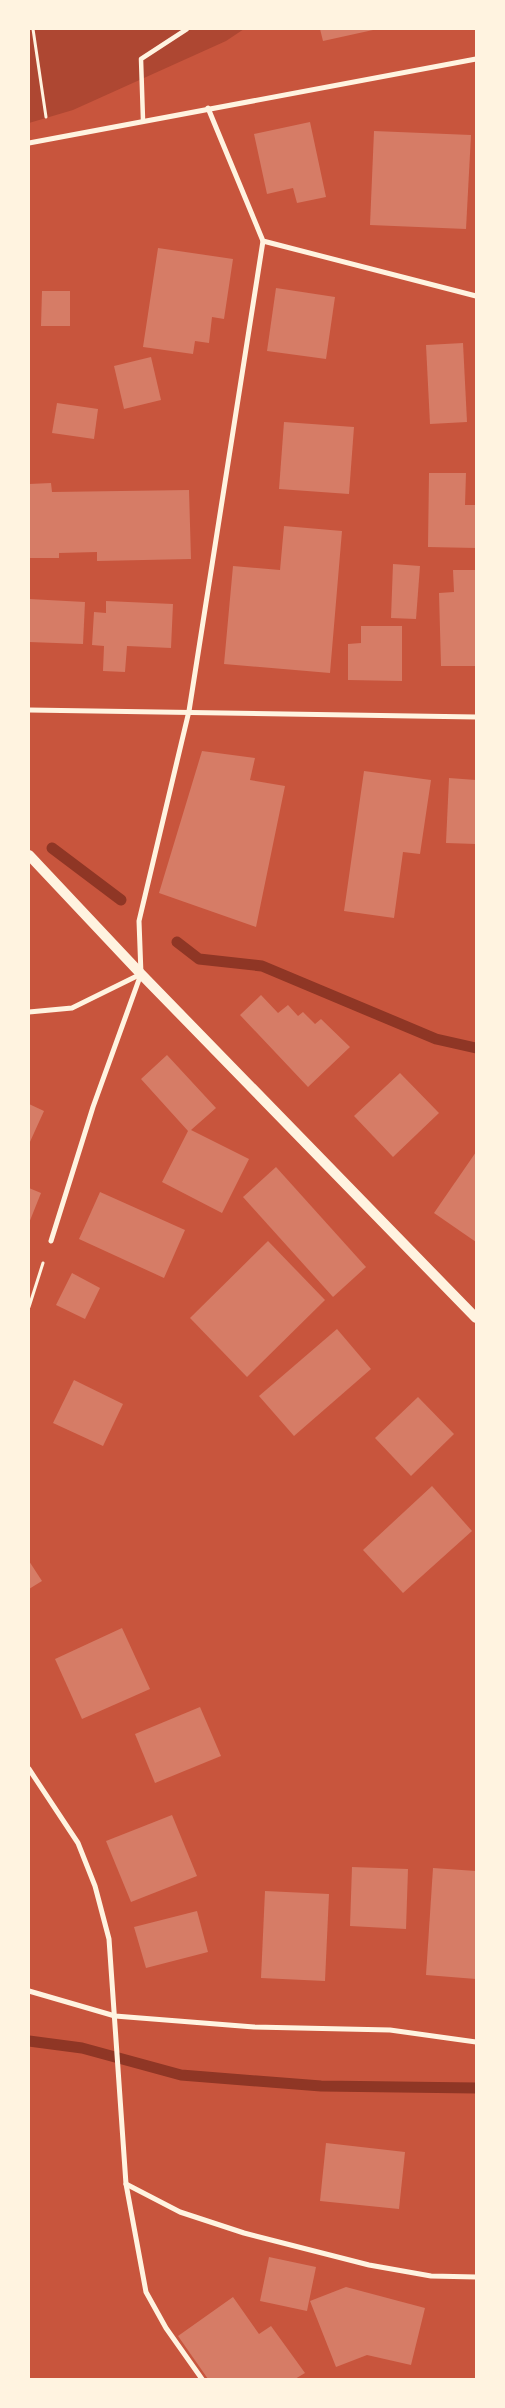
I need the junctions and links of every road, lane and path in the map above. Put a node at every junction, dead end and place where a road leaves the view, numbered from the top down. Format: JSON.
{"nodes":[{"id":1,"x":33,"y":29,"type":"edge"},
{"id":2,"x":188,"y":29,"type":"edge"},
{"id":3,"x":476,"y":59,"type":"edge"},
{"id":4,"x":208,"y":108,"type":"junction"},
{"id":5,"x":143,"y":120,"type":"junction"},
{"id":6,"x":49,"y":137,"type":"junction"},
{"id":7,"x":29,"y":143,"type":"edge"},
{"id":8,"x":263,"y":241,"type":"junction"},
{"id":9,"x":476,"y":296,"type":"edge"},
{"id":10,"x":29,"y":710,"type":"edge"},
{"id":11,"x":189,"y":711,"type":"junction"},
{"id":12,"x":476,"y":717,"type":"edge"},
{"id":13,"x":29,"y":855,"type":"edge"},
{"id":14,"x":141,"y":974,"type":"junction"},
{"id":15,"x":29,"y":1012,"type":"edge"},
{"id":16,"x":51,"y":1241,"type":"joint"},
{"id":17,"x":29,"y":1307,"type":"edge"},
{"id":18,"x":476,"y":1318,"type":"edge"},
{"id":19,"x":29,"y":1769,"type":"edge"},
{"id":20,"x":29,"y":1991,"type":"edge"},
{"id":21,"x":115,"y":2016,"type":"junction"},
{"id":22,"x":476,"y":2042,"type":"edge"},
{"id":23,"x":126,"y":2184,"type":"junction"},
{"id":24,"x":476,"y":2277,"type":"edge"},
{"id":25,"x":202,"y":2379,"type":"edge"}],
"edges":[{"from":1,"to":6,"type":"path"},
{"from":2,"to":5,"type":"street"},
{"from":3,"to":4,"type":"street"},
{"from":4,"to":5,"type":"street"},
{"from":4,"to":8,"type":"street"},
{"from":5,"to":6,"type":"street"},
{"from":6,"to":7,"type":"street"},
{"from":8,"to":9,"type":"street"},
{"from":8,"to":11,"type":"street"},
{"from":10,"to":11,"type":"street"},
{"from":11,"to":12,"type":"street"},
{"from":11,"to":14,"type":"street"},
{"from":13,"to":14,"type":"main road"},
{"from":14,"to":15,"type":"street"},
{"from":14,"to":16,"type":"street"},
{"from":14,"to":18,"type":"main road"},
{"from":16,"to":17,"type":"path"},
{"from":19,"to":21,"type":"street"},
{"from":20,"to":21,"type":"street"},
{"from":21,"to":22,"type":"street"},
{"from":21,"to":23,"type":"street"},
{"from":23,"to":24,"type":"street"},
{"from":23,"to":25,"type":"street"}]}
